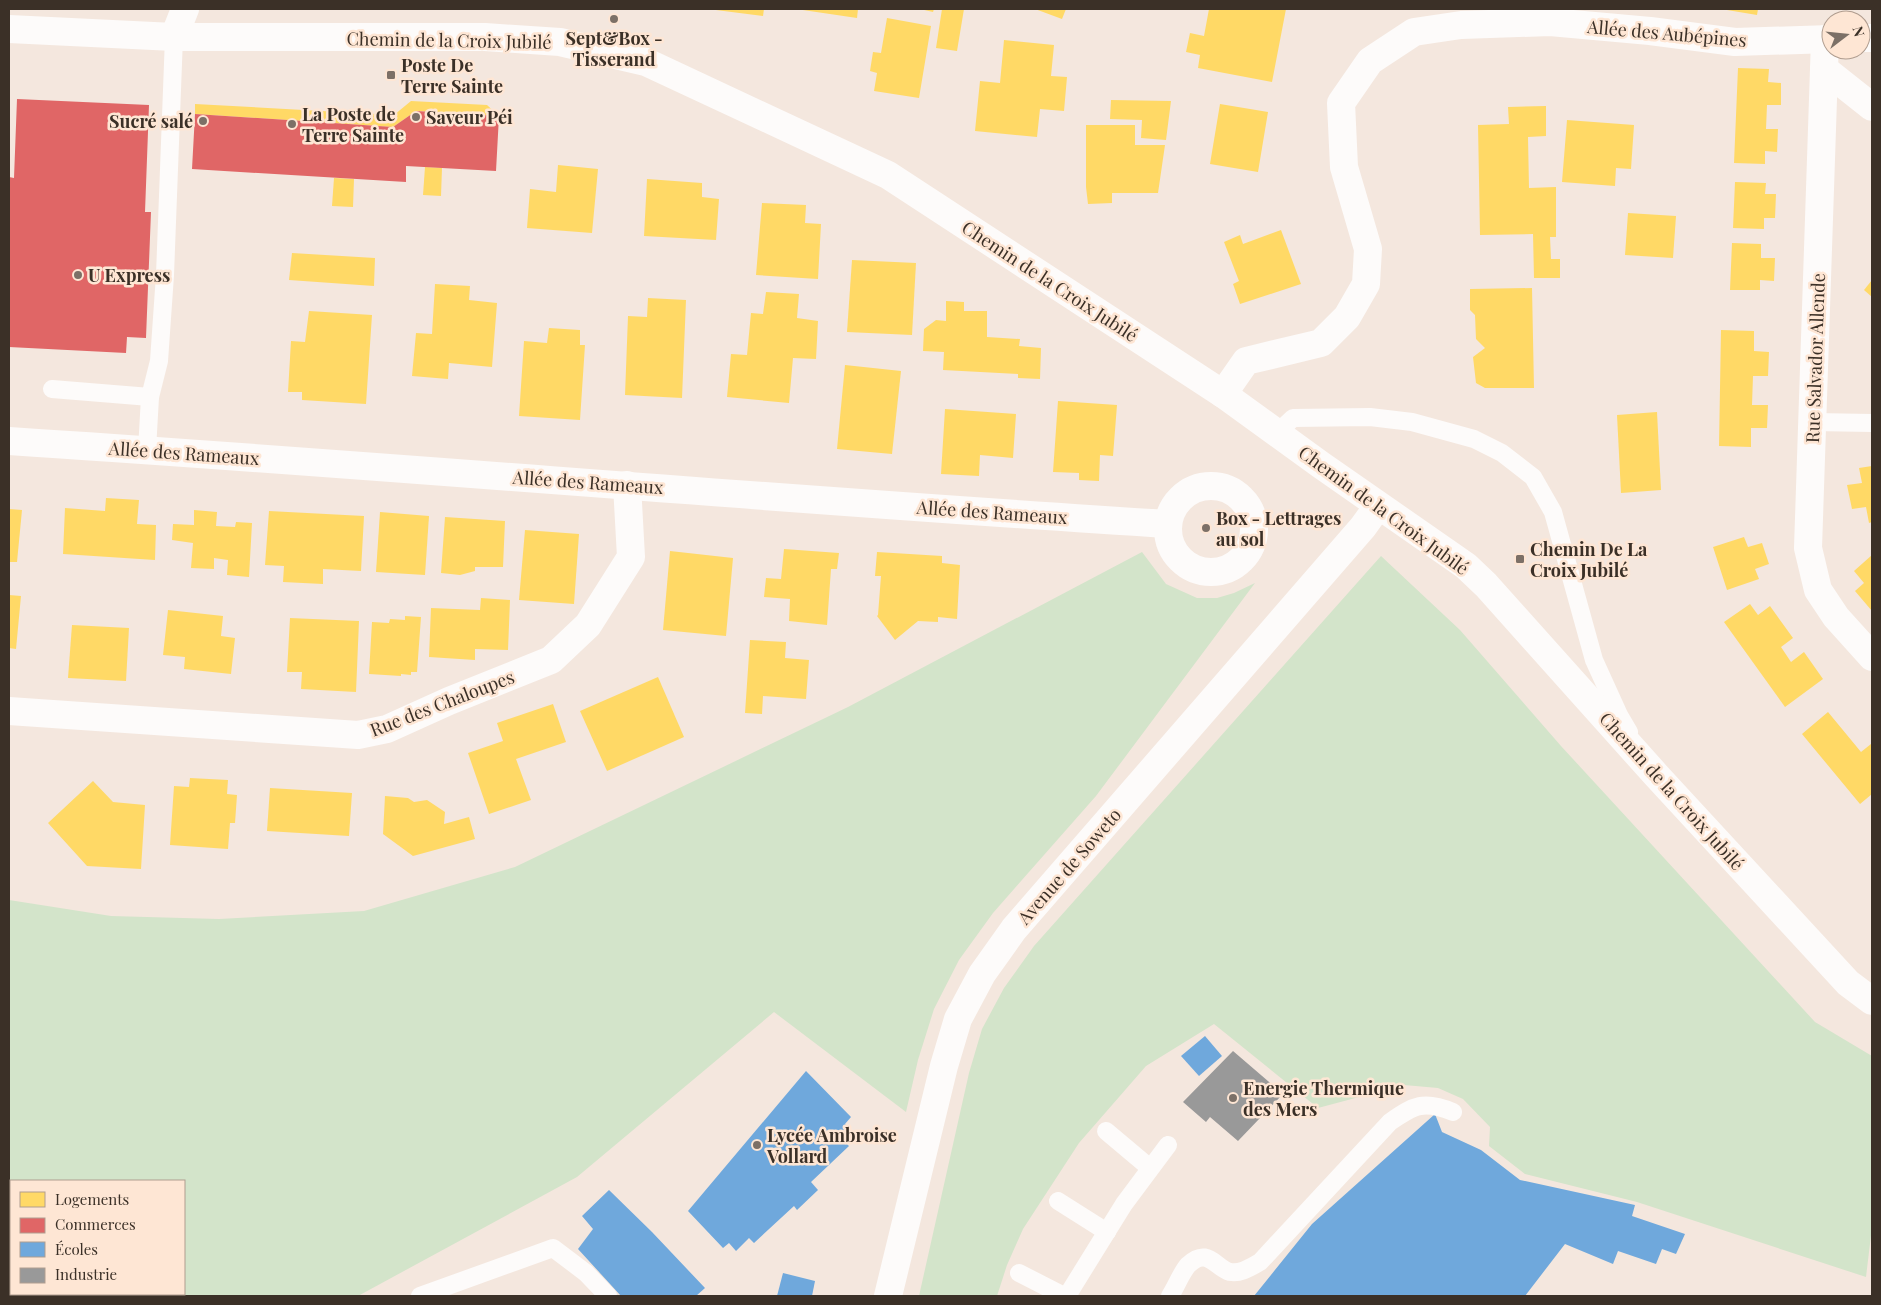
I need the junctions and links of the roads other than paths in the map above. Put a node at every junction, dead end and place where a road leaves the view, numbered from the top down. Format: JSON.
{"nodes":[{"id":1,"x":184,"y":9,"type":"edge"},
{"id":2,"x":1551,"y":16,"type":"edge"},
{"id":3,"x":9,"y":29,"type":"edge"},
{"id":4,"x":174,"y":37,"type":"junction"},
{"id":5,"x":1821,"y":39,"type":"edge"},
{"id":6,"x":1825,"y":60,"type":"edge"},
{"id":7,"x":1824,"y":68,"type":"junction"},
{"id":8,"x":1872,"y":107,"type":"edge"},
{"id":9,"x":52,"y":389,"type":"dead end"},
{"id":10,"x":1223,"y":394,"type":"junction"},
{"id":11,"x":150,"y":397,"type":"junction"},
{"id":12,"x":1813,"y":422,"type":"junction"},
{"id":13,"x":1872,"y":422,"type":"edge"},
{"id":14,"x":1277,"y":433,"type":"junction"},
{"id":15,"x":9,"y":441,"type":"edge"},
{"id":16,"x":147,"y":450,"type":"junction"},
{"id":17,"x":627,"y":486,"type":"junction"},
{"id":18,"x":1378,"y":506,"type":"junction"},
{"id":19,"x":1168,"y":524,"type":"dead end"},
{"id":20,"x":1872,"y":657,"type":"edge"},
{"id":21,"x":9,"y":711,"type":"edge"},
{"id":22,"x":1656,"y":775,"type":"junction"},
{"id":23,"x":1872,"y":1001,"type":"edge"},
{"id":24,"x":1453,"y":1112,"type":"dead end"},
{"id":25,"x":1106,"y":1131,"type":"dead end"},
{"id":26,"x":1168,"y":1144,"type":"dead end"},
{"id":27,"x":1150,"y":1168,"type":"junction"},
{"id":28,"x":1058,"y":1201,"type":"dead end"},
{"id":29,"x":1107,"y":1232,"type":"junction"},
{"id":30,"x":1019,"y":1273,"type":"dead end"},
{"id":31,"x":420,"y":1296,"type":"edge"},
{"id":32,"x":608,"y":1296,"type":"edge"},
{"id":33,"x":888,"y":1296,"type":"edge"},
{"id":34,"x":1066,"y":1296,"type":"edge"},
{"id":35,"x":1170,"y":1296,"type":"edge"}],
"edges":[{"from":1,"to":4,"type":"street"},
{"from":2,"to":5,"type":"street","name":"Allée des Aubépines"},
{"from":2,"to":10,"type":"street","name":"Allée des Aubépines"},
{"from":3,"to":4,"type":"street","name":"Chemin de la Croix Jubilé"},
{"from":4,"to":10,"type":"street","name":"Chemin de la Croix Jubilé"},
{"from":4,"to":11,"type":"lane"},
{"from":6,"to":7,"type":"street","name":"Rue Salvador Allende"},
{"from":7,"to":8,"type":"street"},
{"from":7,"to":12,"type":"street","name":"Rue Salvador Allende"},
{"from":9,"to":11,"type":"lane"},
{"from":10,"to":14,"type":"street","name":"Chemin de la Croix Jubilé"},
{"from":11,"to":16,"type":"lane"},
{"from":12,"to":13,"type":"lane"},
{"from":12,"to":20,"type":"street","name":"Rue Salvador Allende"},
{"from":14,"to":18,"type":"street","name":"Chemin de la Croix Jubilé"},
{"from":14,"to":22,"type":"lane"},
{"from":15,"to":16,"type":"street","name":"Allée des Rameaux"},
{"from":16,"to":17,"type":"street","name":"Allée des Rameaux"},
{"from":17,"to":19,"type":"street","name":"Allée des Rameaux"},
{"from":17,"to":21,"type":"street","name":"Rue des Chaloupes"},
{"from":18,"to":22,"type":"street","name":"Chemin de la Croix Jubilé"},
{"from":18,"to":33,"type":"street","name":"Avenue de Soweto"},
{"from":22,"to":23,"type":"street","name":"Chemin de la Croix Jubilé"},
{"from":24,"to":35,"type":"lane"},
{"from":25,"to":27,"type":"lane"},
{"from":26,"to":27,"type":"lane"},
{"from":27,"to":29,"type":"lane"},
{"from":28,"to":29,"type":"lane"},
{"from":29,"to":34,"type":"lane"},
{"from":30,"to":34,"type":"lane"},
{"from":31,"to":32,"type":"lane"}]}
